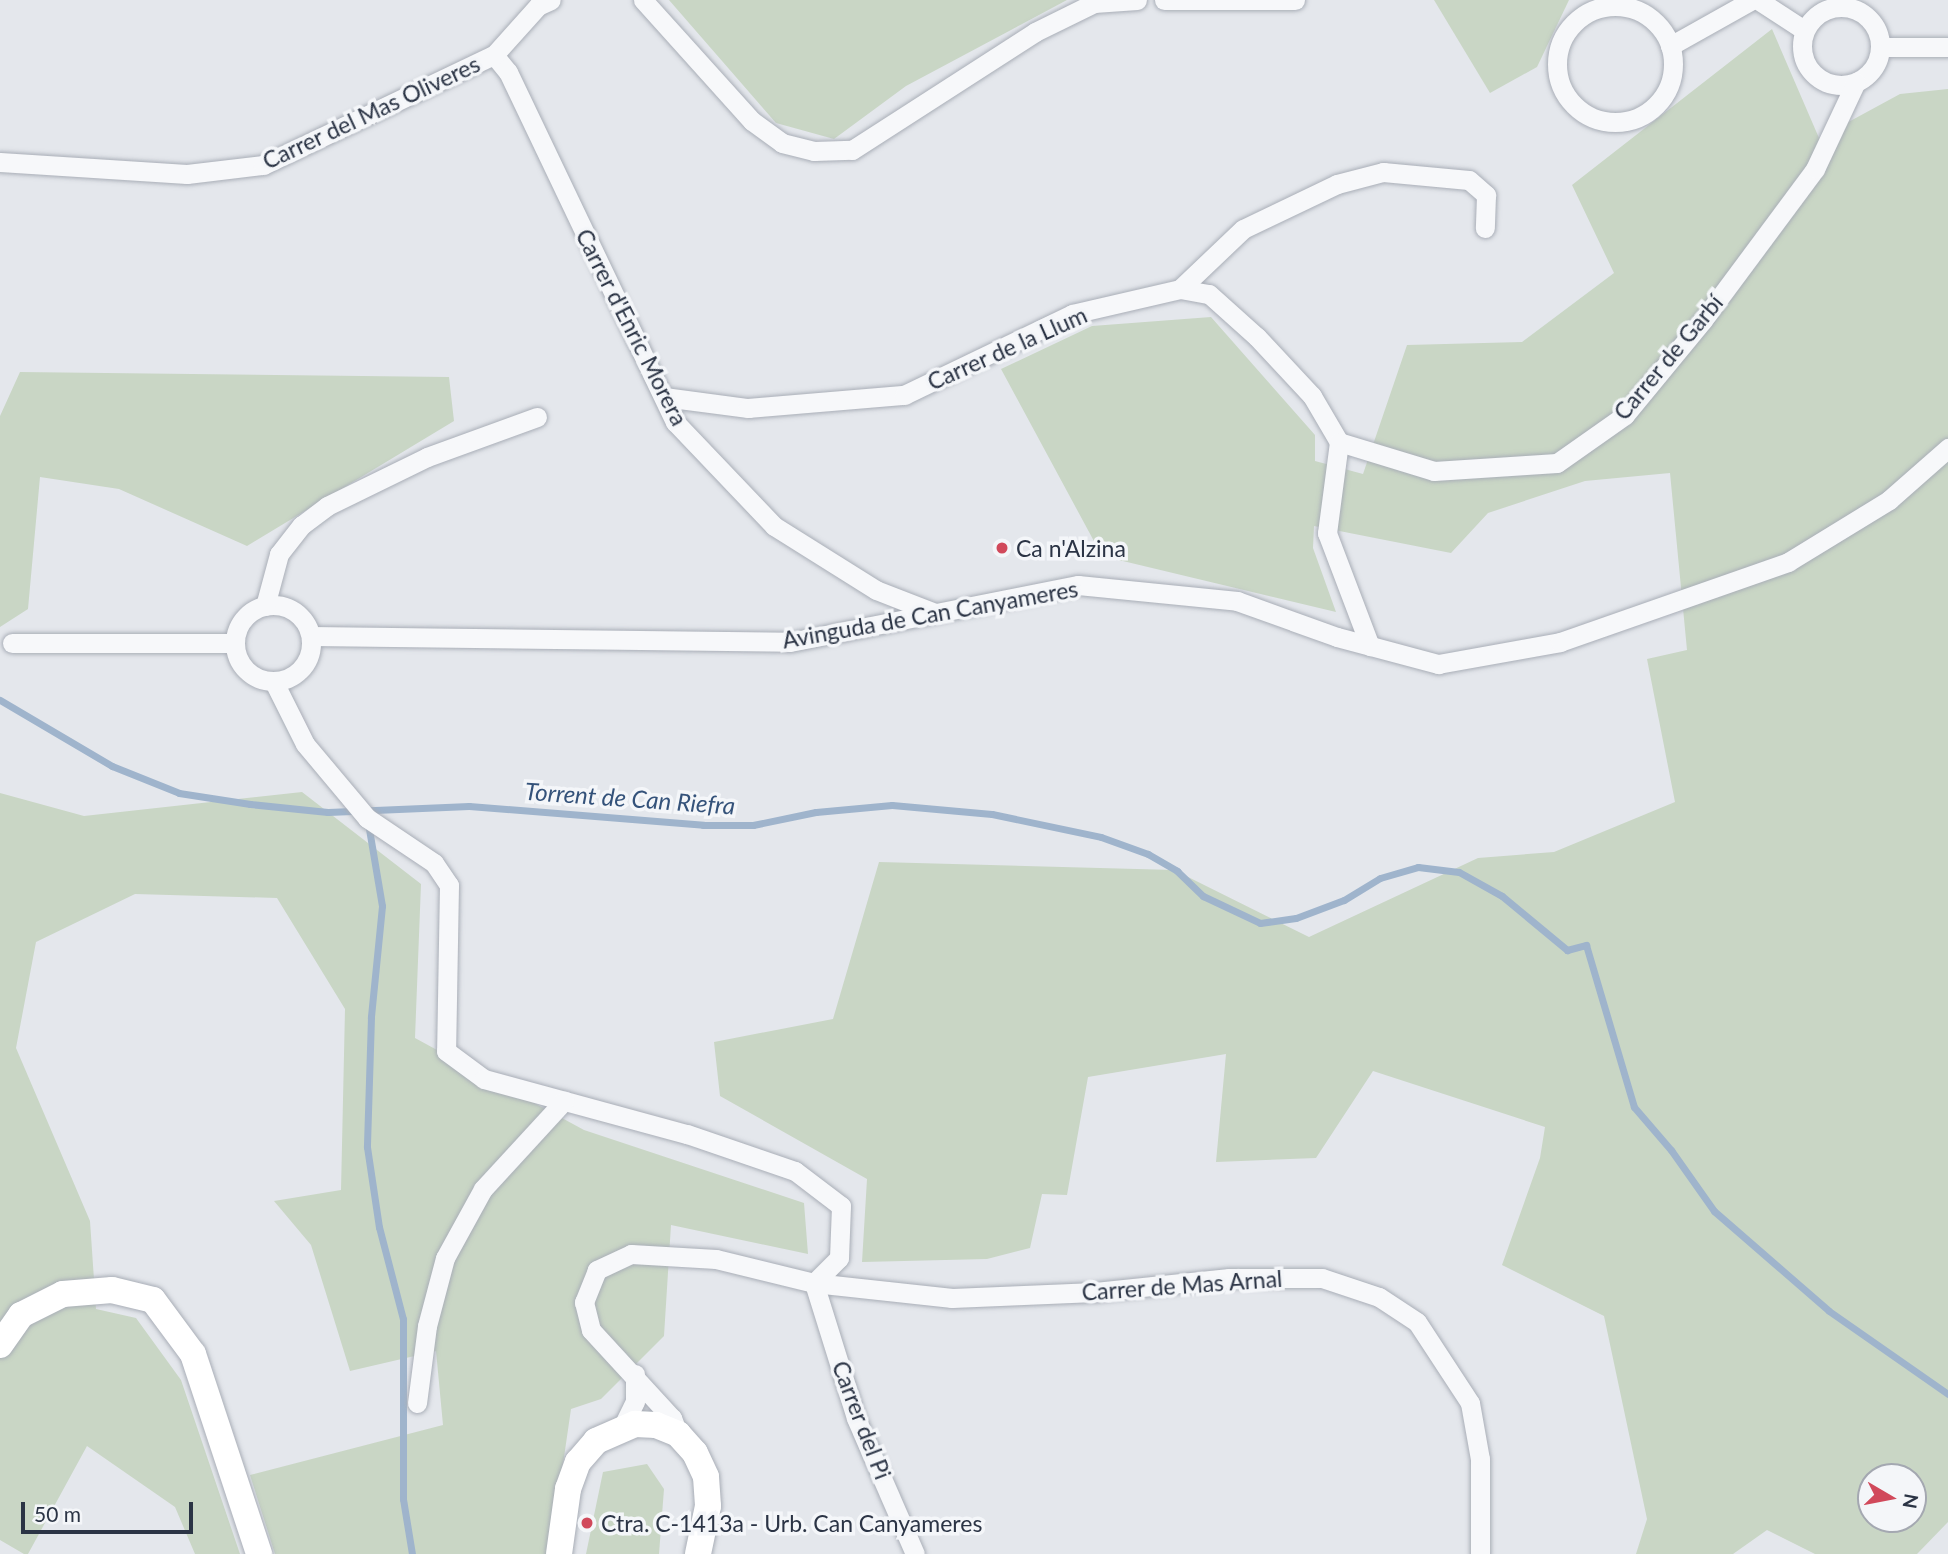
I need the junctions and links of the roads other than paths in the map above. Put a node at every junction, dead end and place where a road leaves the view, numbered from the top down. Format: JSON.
{"nodes":[{"id":1,"x":551,"y":0,"type":"edge"},
{"id":2,"x":643,"y":0,"type":"edge"},
{"id":3,"x":1137,"y":0,"type":"edge"},
{"id":4,"x":1164,"y":0,"type":"edge"},
{"id":5,"x":1295,"y":0,"type":"edge"},
{"id":6,"x":1752,"y":0,"type":"edge"},
{"id":7,"x":1758,"y":0,"type":"edge"},
{"id":8,"x":1836,"y":3,"type":"edge"},
{"id":9,"x":1804,"y":30,"type":"junction"},
{"id":10,"x":1670,"y":46,"type":"junction"},
{"id":11,"x":1880,"y":47,"type":"junction"},
{"id":12,"x":1948,"y":47,"type":"edge"},
{"id":13,"x":494,"y":55,"type":"junction"},
{"id":14,"x":1856,"y":82,"type":"junction"},
{"id":15,"x":0,"y":162,"type":"edge"},
{"id":16,"x":1485,"y":228,"type":"dead end"},
{"id":17,"x":1180,"y":289,"type":"junction"},
{"id":18,"x":664,"y":397,"type":"junction"},
{"id":19,"x":537,"y":417,"type":"dead end"},
{"id":20,"x":1339,"y":442,"type":"junction"},
{"id":21,"x":1948,"y":448,"type":"edge"},
{"id":22,"x":265,"y":606,"type":"junction"},
{"id":23,"x":936,"y":613,"type":"junction"},
{"id":24,"x":311,"y":636,"type":"junction"},
{"id":25,"x":12,"y":643,"type":"dead end"},
{"id":26,"x":235,"y":643,"type":"junction"},
{"id":27,"x":1370,"y":646,"type":"junction"},
{"id":28,"x":274,"y":682,"type":"junction"},
{"id":29,"x":564,"y":1101,"type":"junction"},
{"id":30,"x":814,"y":1283,"type":"junction"},
{"id":31,"x":0,"y":1345,"type":"edge"},
{"id":32,"x":635,"y":1374,"type":"junction"},
{"id":33,"x":417,"y":1403,"type":"dead end"},
{"id":34,"x":622,"y":1428,"type":"junction"},
{"id":35,"x":678,"y":1434,"type":"junction"},
{"id":36,"x":259,"y":1554,"type":"edge"},
{"id":37,"x":559,"y":1554,"type":"edge"},
{"id":38,"x":698,"y":1554,"type":"edge"},
{"id":39,"x":915,"y":1554,"type":"edge"},
{"id":40,"x":1480,"y":1554,"type":"edge"}],
"edges":[{"from":1,"to":13,"type":"street","name":"Carrer del Mas Oliveres"},
{"from":2,"to":3,"type":"street"},
{"from":4,"to":5,"type":"street"},
{"from":6,"to":10,"type":"street"},
{"from":7,"to":9,"type":"street"},
{"from":8,"to":9,"type":"street"},
{"from":8,"to":11,"type":"street"},
{"from":9,"to":14,"type":"street"},
{"from":10,"to":10,"type":"street"},
{"from":11,"to":12,"type":"street"},
{"from":11,"to":14,"type":"street"},
{"from":13,"to":15,"type":"street","name":"Carrer del Mas Oliveres"},
{"from":13,"to":18,"type":"street","name":"Carrer d'Enric Morera"},
{"from":14,"to":20,"type":"street","name":"Carrer de Garbí"},
{"from":16,"to":17,"type":"street"},
{"from":17,"to":18,"type":"street","name":"Carrer de la Llum"},
{"from":17,"to":20,"type":"street"},
{"from":18,"to":23,"type":"street","name":"Carrer d'Enric Morera"},
{"from":19,"to":22,"type":"street"},
{"from":20,"to":27,"type":"street"},
{"from":21,"to":27,"type":"street","name":"Avinguda de Can Canyameres"},
{"from":22,"to":24,"type":"street"},
{"from":22,"to":26,"type":"street"},
{"from":23,"to":24,"type":"street","name":"Avinguda de Can Canyameres"},
{"from":23,"to":27,"type":"street","name":"Avinguda de Can Canyameres"},
{"from":24,"to":28,"type":"street"},
{"from":25,"to":26,"type":"street"},
{"from":26,"to":28,"type":"street"},
{"from":28,"to":29,"type":"street"},
{"from":29,"to":30,"type":"street"},
{"from":29,"to":33,"type":"street"},
{"from":30,"to":32,"type":"street"},
{"from":30,"to":39,"type":"street","name":"Carrer del Pi"},
{"from":30,"to":40,"type":"street","name":"Carrer de Mas Arnal"},
{"from":31,"to":36,"type":"main road"},
{"from":32,"to":34,"type":"street"},
{"from":32,"to":35,"type":"street"},
{"from":34,"to":35,"type":"main road"},
{"from":34,"to":37,"type":"main road"},
{"from":35,"to":38,"type":"main road"}]}
